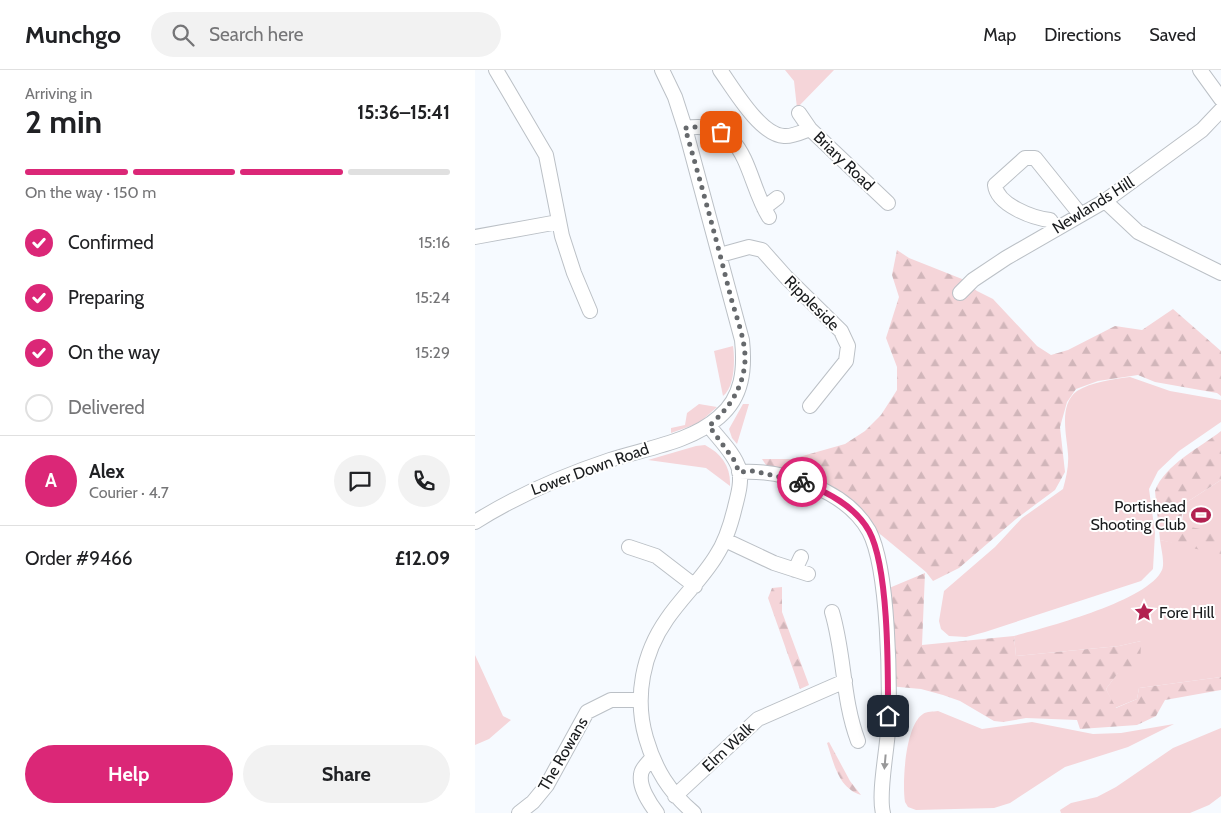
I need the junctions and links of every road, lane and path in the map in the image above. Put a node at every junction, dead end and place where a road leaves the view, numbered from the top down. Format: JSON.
{"nodes":[{"id":1,"x":496,"y":70,"type":"edge"},
{"id":2,"x":662,"y":70,"type":"edge"},
{"id":3,"x":720,"y":70,"type":"edge"},
{"id":4,"x":1201,"y":70,"type":"edge"},
{"id":5,"x":1221,"y":100,"type":"edge"},
{"id":6,"x":1221,"y":110,"type":"edge"},
{"id":7,"x":799,"y":113,"type":"dead end"},
{"id":8,"x":685,"y":128,"type":"junction"},
{"id":9,"x":810,"y":129,"type":"junction"},
{"id":10,"x":884,"y":193,"type":"dead end"},
{"id":11,"x":777,"y":198,"type":"dead end"},
{"id":12,"x":1105,"y":201,"type":"junction"},
{"id":13,"x":1080,"y":214,"type":"junction"},
{"id":14,"x":558,"y":222,"type":"junction"},
{"id":15,"x":1055,"y":229,"type":"junction"},
{"id":16,"x":475,"y":237,"type":"edge"},
{"id":17,"x":720,"y":255,"type":"junction"},
{"id":18,"x":1221,"y":273,"type":"edge"},
{"id":19,"x":960,"y":293,"type":"dead end"},
{"id":20,"x":590,"y":311,"type":"dead end"},
{"id":21,"x":810,"y":406,"type":"dead end"},
{"id":22,"x":709,"y":426,"type":"junction"},
{"id":23,"x":739,"y":472,"type":"junction"},
{"id":24,"x":475,"y":522,"type":"edge"},
{"id":25,"x":725,"y":540,"type":"junction"},
{"id":26,"x":638,"y":547,"type":"dead end"},
{"id":27,"x":801,"y":556,"type":"dead end"},
{"id":28,"x":695,"y":586,"type":"junction"},
{"id":29,"x":832,"y":612,"type":"dead end"},
{"id":30,"x":845,"y":681,"type":"junction"},
{"id":31,"x":640,"y":700,"type":"junction"},
{"id":32,"x":858,"y":741,"type":"dead end"},
{"id":33,"x":651,"y":758,"type":"junction"},
{"id":34,"x":675,"y":796,"type":"junction"},
{"id":35,"x":526,"y":811,"type":"edge"},
{"id":36,"x":657,"y":813,"type":"edge"},
{"id":37,"x":693,"y":813,"type":"edge"},
{"id":38,"x":883,"y":813,"type":"edge"}],
"edges":[{"from":1,"to":14,"type":"street"},
{"from":2,"to":8,"type":"street"},
{"from":3,"to":9,"type":"street","name":"Briary Road"},
{"from":4,"to":5,"type":"street"},
{"from":6,"to":12,"type":"street","name":"Newlands Hill"},
{"from":7,"to":9,"type":"street","name":"Briary Road"},
{"from":8,"to":11,"type":"street"},
{"from":8,"to":17,"type":"street"},
{"from":9,"to":10,"type":"street","name":"Briary Road"},
{"from":12,"to":13,"type":"street","name":"Newlands Hill"},
{"from":12,"to":18,"type":"street"},
{"from":13,"to":15,"type":"street","name":"Newlands Hill"},
{"from":13,"to":15,"type":"street"},
{"from":14,"to":16,"type":"street"},
{"from":14,"to":20,"type":"street"},
{"from":15,"to":19,"type":"street","name":"Newlands Hill"},
{"from":17,"to":21,"type":"street","name":"Rippleside"},
{"from":17,"to":22,"type":"street"},
{"from":22,"to":23,"type":"street"},
{"from":22,"to":24,"type":"street","name":"Lower Down Road"},
{"from":23,"to":25,"type":"street"},
{"from":23,"to":38,"type":"street","one_way":true},
{"from":25,"to":27,"type":"street"},
{"from":25,"to":28,"type":"street"},
{"from":26,"to":28,"type":"street"},
{"from":28,"to":31,"type":"street"},
{"from":29,"to":30,"type":"street"},
{"from":30,"to":32,"type":"street"},
{"from":30,"to":34,"type":"street","name":"Elm Walk"},
{"from":31,"to":33,"type":"street"},
{"from":31,"to":35,"type":"street","name":"The Rowans"},
{"from":33,"to":34,"type":"street"},
{"from":33,"to":36,"type":"street"},
{"from":34,"to":37,"type":"street"}]}
